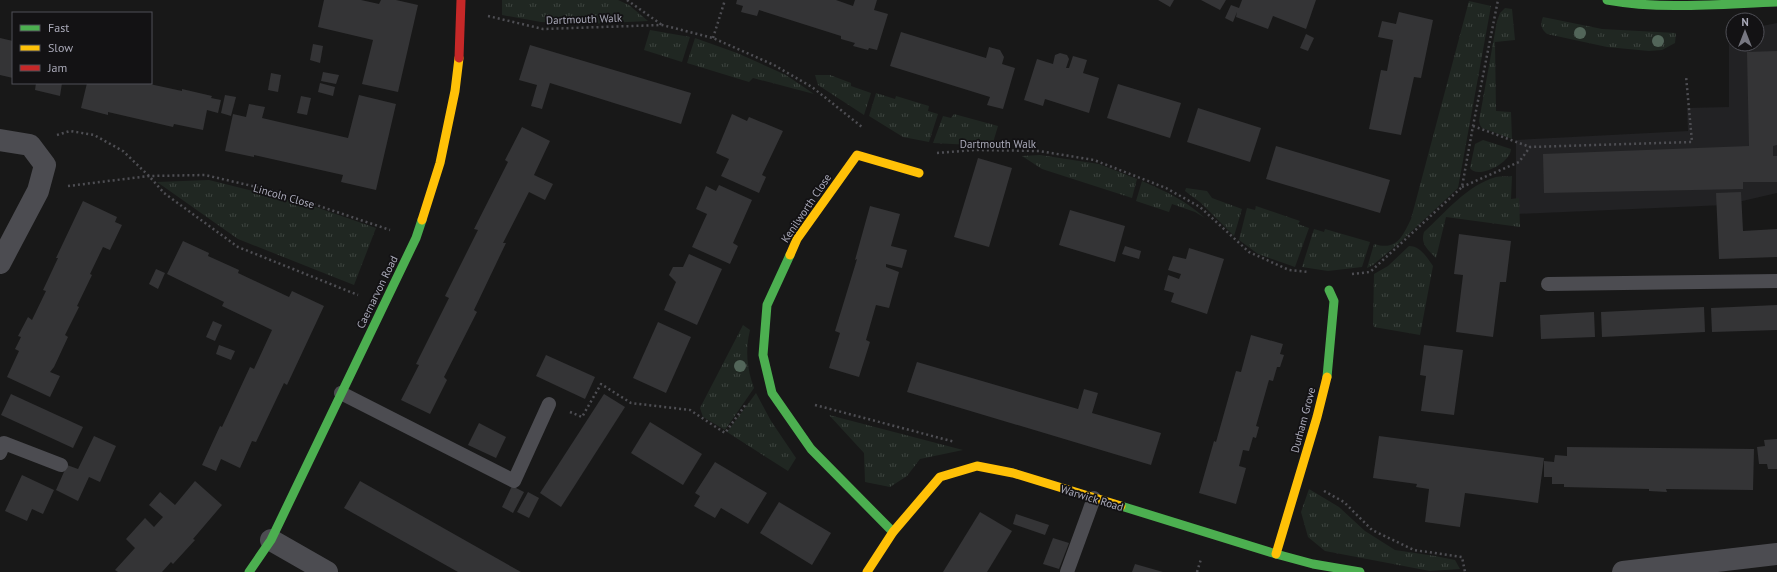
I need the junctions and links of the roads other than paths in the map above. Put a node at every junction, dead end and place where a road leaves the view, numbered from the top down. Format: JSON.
{"nodes":[{"id":1,"x":1608,"y":0,"type":"edge"},
{"id":2,"x":1777,"y":2,"type":"edge"},
{"id":3,"x":461,"y":4,"type":"edge"},
{"id":4,"x":0,"y":140,"type":"edge"},
{"id":5,"x":919,"y":173,"type":"dead end"},
{"id":6,"x":0,"y":263,"type":"edge"},
{"id":7,"x":1777,"y":280,"type":"edge"},
{"id":8,"x":1548,"y":284,"type":"dead end"},
{"id":9,"x":1329,"y":290,"type":"dead end"},
{"id":10,"x":341,"y":393,"type":"junction"},
{"id":11,"x":550,"y":404,"type":"road end"},
{"id":12,"x":0,"y":453,"type":"edge"},
{"id":13,"x":61,"y":465,"type":"dead end"},
{"id":14,"x":1094,"y":498,"type":"junction"},
{"id":15,"x":893,"y":532,"type":"junction"},
{"id":16,"x":271,"y":540,"type":"junction"},
{"id":17,"x":1276,"y":554,"type":"junction"},
{"id":18,"x":1777,"y":554,"type":"edge"},
{"id":19,"x":1646,"y":571,"type":"edge"},
{"id":20,"x":248,"y":572,"type":"edge"},
{"id":21,"x":327,"y":572,"type":"edge"},
{"id":22,"x":867,"y":572,"type":"edge"},
{"id":23,"x":1067,"y":572,"type":"edge"},
{"id":24,"x":1360,"y":572,"type":"edge"},
{"id":25,"x":1623,"y":572,"type":"edge"}],
"edges":[{"from":1,"to":2,"type":"street"},
{"from":3,"to":10,"type":"street","name":"Caernarvon Road"},
{"from":4,"to":6,"type":"street"},
{"from":5,"to":15,"type":"street","name":"Kenilworth Close"},
{"from":7,"to":8,"type":"lane"},
{"from":9,"to":17,"type":"street","name":"Durham Grove"},
{"from":10,"to":11,"type":"lane"},
{"from":10,"to":16,"type":"street","name":"Caernarvon Road"},
{"from":12,"to":13,"type":"lane"},
{"from":14,"to":15,"type":"street","name":"Warwick Road"},
{"from":14,"to":17,"type":"street","name":"Warwick Road"},
{"from":14,"to":23,"type":"lane"},
{"from":15,"to":22,"type":"street","name":"Warwick Road"},
{"from":16,"to":20,"type":"street","name":"Caernarvon Road"},
{"from":16,"to":21,"type":"street"},
{"from":17,"to":24,"type":"street","name":"Warwick Road"},
{"from":18,"to":19,"type":"street"},
{"from":19,"to":25,"type":"street"}]}
